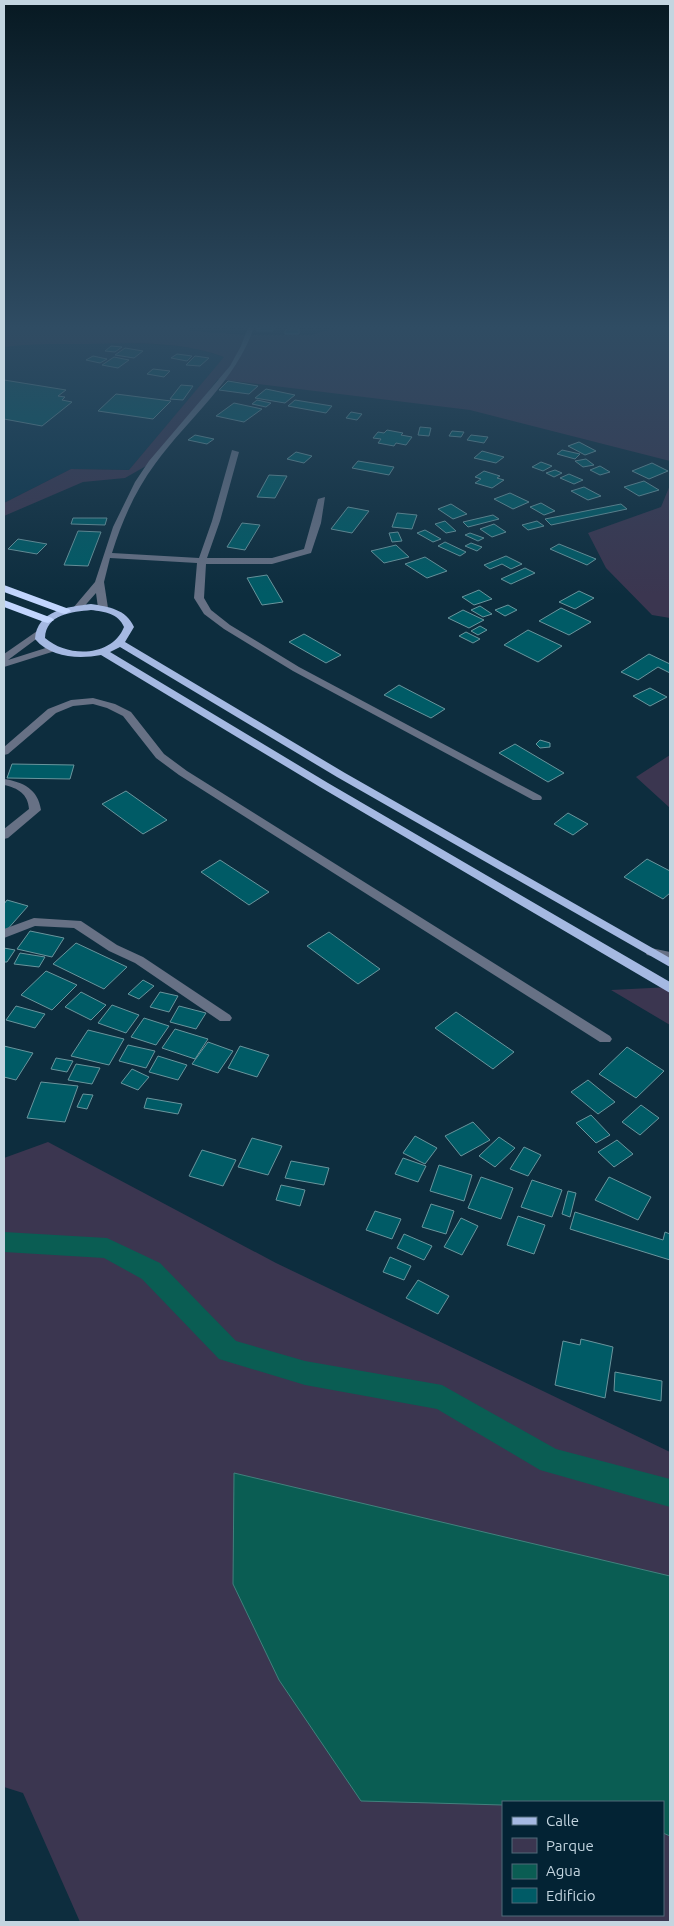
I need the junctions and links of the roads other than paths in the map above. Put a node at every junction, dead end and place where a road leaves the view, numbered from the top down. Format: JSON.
{"nodes":[{"id":1,"x":192,"y":415,"type":"edge"},
{"id":2,"x":235,"y":452,"type":"dead end"},
{"id":3,"x":322,"y":499,"type":"dead end"},
{"id":4,"x":107,"y":555,"type":"junction"},
{"id":5,"x":202,"y":561,"type":"junction"},
{"id":6,"x":100,"y":581,"type":"junction"},
{"id":7,"x":4,"y":588,"type":"edge"},
{"id":8,"x":4,"y":602,"type":"edge"},
{"id":9,"x":78,"y":608,"type":"junction"},
{"id":10,"x":103,"y":608,"type":"junction"},
{"id":11,"x":65,"y":611,"type":"junction"},
{"id":12,"x":48,"y":620,"type":"junction"},
{"id":13,"x":40,"y":632,"type":"junction"},
{"id":14,"x":120,"y":643,"type":"junction"},
{"id":15,"x":52,"y":649,"type":"junction"},
{"id":16,"x":102,"y":651,"type":"junction"},
{"id":17,"x":4,"y":658,"type":"edge"},
{"id":18,"x":4,"y":664,"type":"edge"},
{"id":19,"x":4,"y":752,"type":"edge"},
{"id":20,"x":4,"y":782,"type":"edge"},
{"id":21,"x":537,"y":798,"type":"dead end"},
{"id":22,"x":4,"y":835,"type":"edge"},
{"id":23,"x":4,"y":934,"type":"edge"},
{"id":24,"x":651,"y":952,"type":"junction"},
{"id":25,"x":670,"y":956,"type":"edge"},
{"id":26,"x":670,"y":963,"type":"edge"},
{"id":27,"x":670,"y":988,"type":"edge"},
{"id":28,"x":225,"y":1018,"type":"dead end"},
{"id":29,"x":606,"y":1039,"type":"dead end"}],
"edges":[{"from":1,"to":4,"type":"street"},
{"from":2,"to":5,"type":"street"},
{"from":3,"to":5,"type":"street"},
{"from":4,"to":5,"type":"street"},
{"from":4,"to":6,"type":"street"},
{"from":5,"to":21,"type":"street"},
{"from":6,"to":9,"type":"street"},
{"from":6,"to":10,"type":"street"},
{"from":7,"to":11,"type":"highway"},
{"from":8,"to":12,"type":"highway"},
{"from":9,"to":10,"type":"main road"},
{"from":9,"to":11,"type":"main road"},
{"from":10,"to":14,"type":"main road"},
{"from":11,"to":12,"type":"main road"},
{"from":12,"to":13,"type":"main road"},
{"from":13,"to":15,"type":"main road"},
{"from":13,"to":17,"type":"street"},
{"from":14,"to":16,"type":"main road"},
{"from":14,"to":24,"type":"main road"},
{"from":15,"to":16,"type":"main road"},
{"from":15,"to":18,"type":"street"},
{"from":16,"to":27,"type":"main road"},
{"from":19,"to":29,"type":"street"},
{"from":20,"to":22,"type":"street"},
{"from":23,"to":28,"type":"street"},
{"from":24,"to":25,"type":"street"},
{"from":24,"to":26,"type":"main road"}]}
